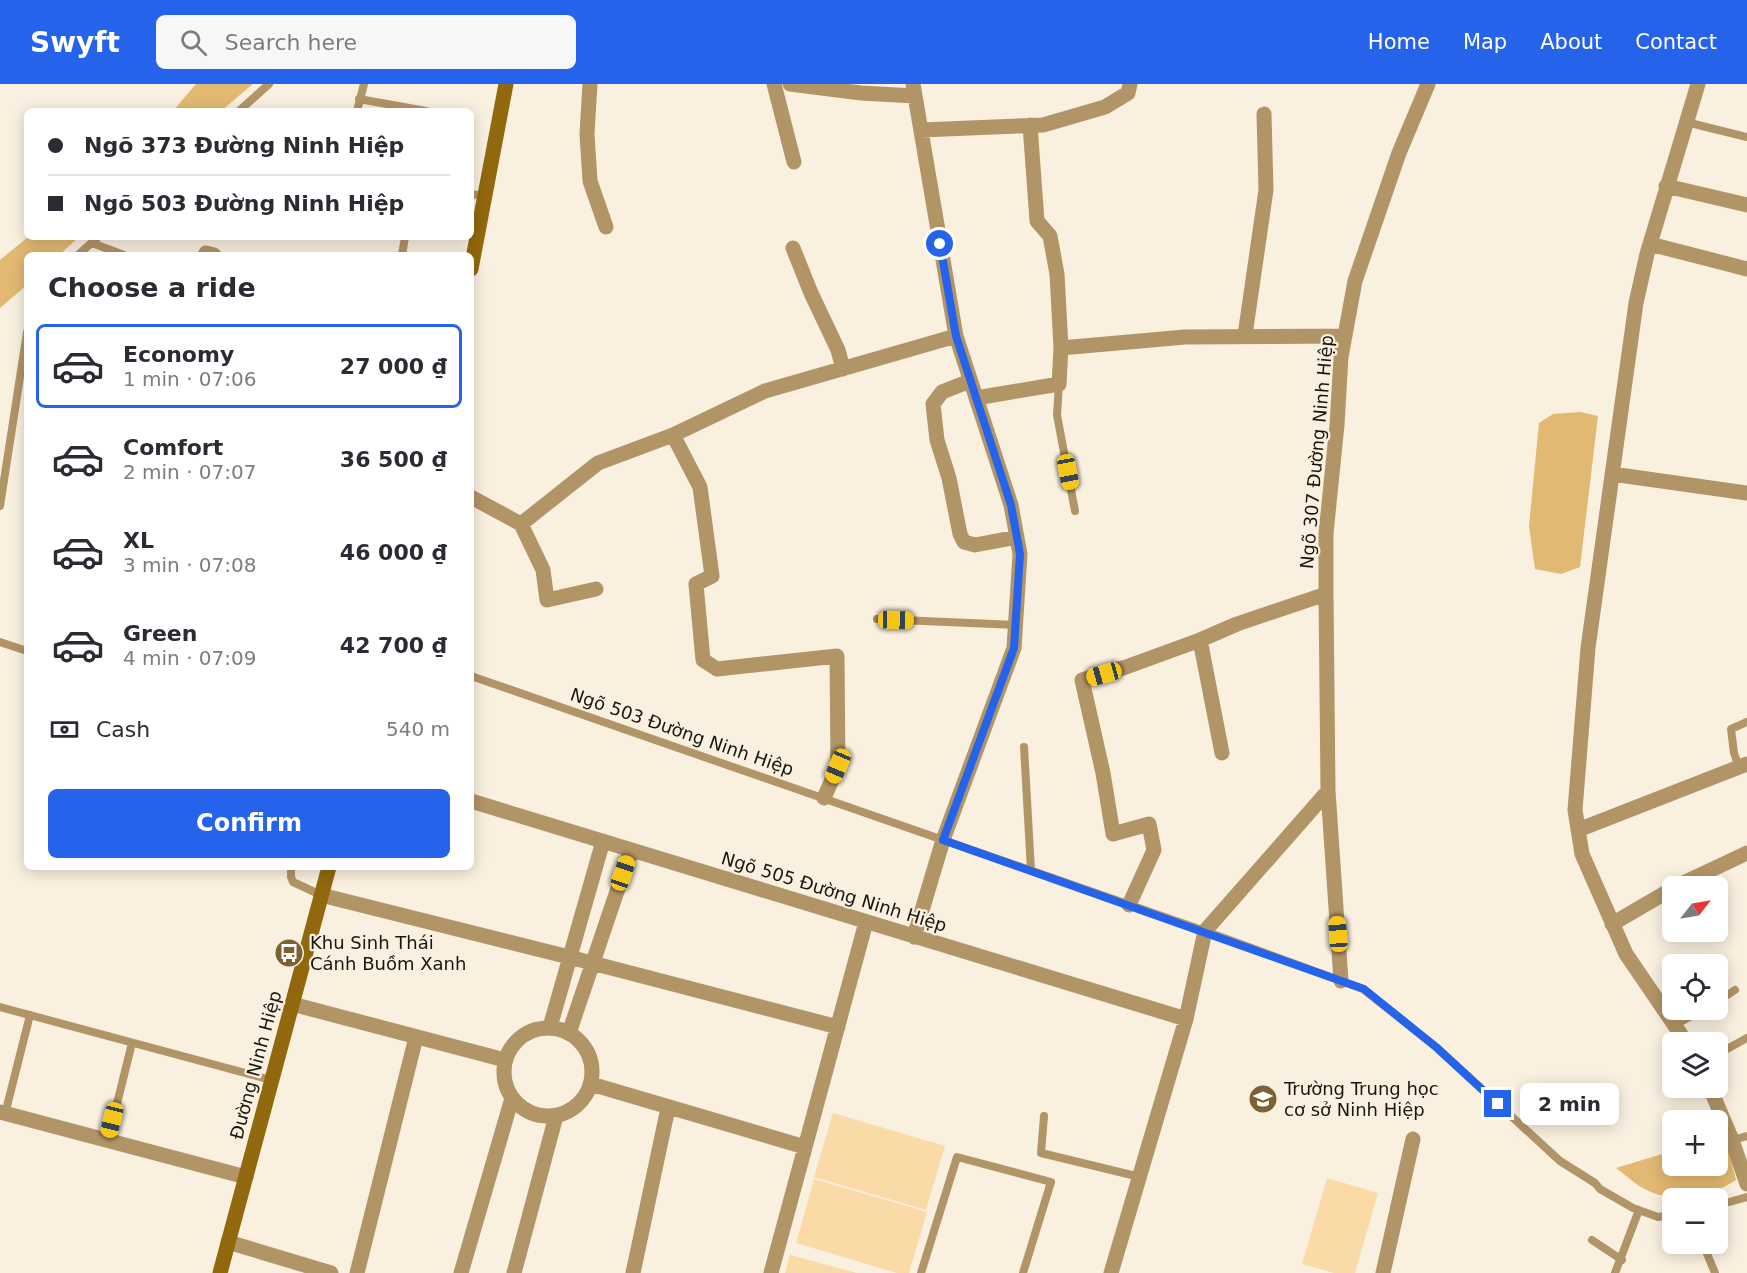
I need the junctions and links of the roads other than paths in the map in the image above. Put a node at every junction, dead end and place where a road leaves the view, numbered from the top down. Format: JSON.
{"nodes":[{"id":1,"x":269,"y":84,"type":"edge"},
{"id":2,"x":364,"y":84,"type":"edge"},
{"id":3,"x":506,"y":84,"type":"edge"},
{"id":4,"x":590,"y":84,"type":"edge"},
{"id":5,"x":774,"y":84,"type":"edge"},
{"id":6,"x":790,"y":84,"type":"edge"},
{"id":7,"x":1130,"y":84,"type":"edge"},
{"id":8,"x":1428,"y":84,"type":"edge"},
{"id":9,"x":1698,"y":84,"type":"edge"},
{"id":10,"x":914,"y":90,"type":"edge"},
{"id":11,"x":359,"y":99,"type":"junction"},
{"id":12,"x":242,"y":108,"type":"edge"},
{"id":13,"x":358,"y":108,"type":"edge"},
{"id":14,"x":409,"y":108,"type":"edge"},
{"id":15,"x":1264,"y":114,"type":"dead end"},
{"id":16,"x":1686,"y":122,"type":"junction"},
{"id":17,"x":1030,"y":125,"type":"junction"},
{"id":18,"x":921,"y":130,"type":"junction"},
{"id":19,"x":1747,"y":137,"type":"edge"},
{"id":20,"x":794,"y":162,"type":"dead end"},
{"id":21,"x":1666,"y":186,"type":"junction"},
{"id":22,"x":478,"y":195,"type":"edge"},
{"id":23,"x":1747,"y":205,"type":"edge"},
{"id":24,"x":606,"y":227,"type":"dead end"},
{"id":25,"x":474,"y":237,"type":"edge"},
{"id":26,"x":95,"y":240,"type":"edge"},
{"id":27,"x":1650,"y":244,"type":"junction"},
{"id":28,"x":793,"y":248,"type":"dead end"},
{"id":29,"x":81,"y":252,"type":"edge"},
{"id":30,"x":118,"y":252,"type":"edge"},
{"id":31,"x":1747,"y":269,"type":"edge"},
{"id":32,"x":1245,"y":335,"type":"junction"},
{"id":33,"x":956,"y":336,"type":"junction"},
{"id":34,"x":1345,"y":336,"type":"junction"},
{"id":35,"x":1061,"y":348,"type":"junction"},
{"id":36,"x":24,"y":351,"type":"edge"},
{"id":37,"x":843,"y":369,"type":"junction"},
{"id":38,"x":970,"y":381,"type":"junction"},
{"id":39,"x":1059,"y":384,"type":"junction"},
{"id":40,"x":976,"y":398,"type":"junction"},
{"id":41,"x":673,"y":435,"type":"junction"},
{"id":42,"x":1612,"y":474,"type":"junction"},
{"id":43,"x":1747,"y":493,"type":"edge"},
{"id":44,"x":474,"y":499,"type":"edge"},
{"id":45,"x":0,"y":506,"type":"edge"},
{"id":46,"x":1075,"y":511,"type":"dead end"},
{"id":47,"x":521,"y":524,"type":"junction"},
{"id":48,"x":1017,"y":537,"type":"junction"},
{"id":49,"x":596,"y":589,"type":"dead end"},
{"id":50,"x":1326,"y":594,"type":"junction"},
{"id":51,"x":877,"y":619,"type":"dead end"},
{"id":52,"x":1016,"y":625,"type":"junction"},
{"id":53,"x":1200,"y":640,"type":"junction"},
{"id":54,"x":0,"y":642,"type":"edge"},
{"id":55,"x":24,"y":650,"type":"edge"},
{"id":56,"x":474,"y":677,"type":"edge"},
{"id":57,"x":1747,"y":722,"type":"edge"},
{"id":58,"x":1024,"y":747,"type":"dead end"},
{"id":59,"x":1222,"y":753,"type":"dead end"},
{"id":60,"x":1743,"y":765,"type":"edge"},
{"id":61,"x":1328,"y":791,"type":"junction"},
{"id":62,"x":824,"y":798,"type":"junction"},
{"id":63,"x":474,"y":802,"type":"edge"},
{"id":64,"x":1578,"y":830,"type":"junction"},
{"id":65,"x":943,"y":840,"type":"junction"},
{"id":66,"x":603,"y":841,"type":"junction"},
{"id":67,"x":631,"y":850,"type":"junction"},
{"id":68,"x":1747,"y":853,"type":"edge"},
{"id":69,"x":291,"y":870,"type":"edge"},
{"id":70,"x":328,"y":870,"type":"edge"},
{"id":71,"x":1031,"y":870,"type":"junction"},
{"id":72,"x":1698,"y":876,"type":"edge"},
{"id":73,"x":321,"y":895,"type":"junction"},
{"id":74,"x":1662,"y":895,"type":"edge"},
{"id":75,"x":1129,"y":905,"type":"junction"},
{"id":76,"x":866,"y":922,"type":"junction"},
{"id":77,"x":1611,"y":924,"type":"junction"},
{"id":78,"x":1205,"y":931,"type":"junction"},
{"id":79,"x":914,"y":937,"type":"junction"},
{"id":80,"x":569,"y":957,"type":"junction"},
{"id":81,"x":592,"y":963,"type":"junction"},
{"id":82,"x":1341,"y":981,"type":"junction"},
{"id":83,"x":1735,"y":990,"type":"dead end"},
{"id":84,"x":1728,"y":994,"type":"edge"},
{"id":85,"x":292,"y":1004,"type":"junction"},
{"id":86,"x":0,"y":1007,"type":"edge"},
{"id":87,"x":30,"y":1016,"type":"junction"},
{"id":88,"x":1186,"y":1019,"type":"junction"},
{"id":89,"x":1684,"y":1020,"type":"edge"},
{"id":90,"x":1675,"y":1025,"type":"junction"},
{"id":91,"x":550,"y":1027,"type":"junction"},
{"id":92,"x":838,"y":1027,"type":"junction"},
{"id":93,"x":1680,"y":1032,"type":"edge"},
{"id":94,"x":569,"y":1033,"type":"junction"},
{"id":95,"x":416,"y":1036,"type":"junction"},
{"id":96,"x":1747,"y":1038,"type":"edge"},
{"id":97,"x":132,"y":1043,"type":"junction"},
{"id":98,"x":1728,"y":1048,"type":"edge"},
{"id":99,"x":505,"y":1060,"type":"junction"},
{"id":100,"x":271,"y":1080,"type":"junction"},
{"id":101,"x":591,"y":1084,"type":"junction"},
{"id":102,"x":512,"y":1098,"type":"junction"},
{"id":103,"x":1714,"y":1098,"type":"edge"},
{"id":104,"x":668,"y":1108,"type":"junction"},
{"id":105,"x":2,"y":1113,"type":"edge"},
{"id":106,"x":556,"y":1116,"type":"junction"},
{"id":107,"x":1044,"y":1116,"type":"dead end"},
{"id":108,"x":1747,"y":1136,"type":"edge"},
{"id":109,"x":1413,"y":1138,"type":"dead end"},
{"id":110,"x":108,"y":1140,"type":"junction"},
{"id":111,"x":1732,"y":1140,"type":"junction"},
{"id":112,"x":805,"y":1147,"type":"junction"},
{"id":113,"x":246,"y":1177,"type":"junction"},
{"id":114,"x":1140,"y":1177,"type":"junction"},
{"id":115,"x":1747,"y":1184,"type":"edge"},
{"id":116,"x":1747,"y":1197,"type":"edge"},
{"id":117,"x":1728,"y":1202,"type":"edge"},
{"id":118,"x":1639,"y":1210,"type":"junction"},
{"id":119,"x":1662,"y":1216,"type":"edge"},
{"id":120,"x":1592,"y":1240,"type":"dead end"},
{"id":121,"x":228,"y":1242,"type":"junction"},
{"id":122,"x":1707,"y":1254,"type":"edge"},
{"id":123,"x":1622,"y":1260,"type":"junction"},
{"id":124,"x":220,"y":1273,"type":"edge"},
{"id":125,"x":331,"y":1273,"type":"edge"},
{"id":126,"x":357,"y":1273,"type":"edge"},
{"id":127,"x":461,"y":1273,"type":"edge"},
{"id":128,"x":514,"y":1273,"type":"edge"},
{"id":129,"x":633,"y":1273,"type":"edge"},
{"id":130,"x":771,"y":1273,"type":"edge"},
{"id":131,"x":921,"y":1273,"type":"edge"},
{"id":132,"x":1023,"y":1273,"type":"edge"},
{"id":133,"x":1111,"y":1273,"type":"edge"},
{"id":134,"x":1383,"y":1273,"type":"edge"},
{"id":135,"x":1615,"y":1273,"type":"edge"},
{"id":136,"x":1715,"y":1273,"type":"edge"}],
"edges":[{"from":1,"to":12,"type":"lane"},
{"from":2,"to":11,"type":"lane"},
{"from":3,"to":22,"type":"main road"},
{"from":4,"to":24,"type":"street"},
{"from":5,"to":20,"type":"street"},
{"from":6,"to":10,"type":"street"},
{"from":7,"to":17,"type":"street"},
{"from":8,"to":34,"type":"street","name":"Ngõ 307 Đường Ninh Hiệp"},
{"from":9,"to":16,"type":"street"},
{"from":10,"to":18,"type":"street"},
{"from":11,"to":13,"type":"lane"},
{"from":11,"to":14,"type":"lane"},
{"from":15,"to":32,"type":"street"},
{"from":16,"to":19,"type":"lane"},
{"from":16,"to":21,"type":"street"},
{"from":17,"to":18,"type":"street"},
{"from":17,"to":35,"type":"street"},
{"from":18,"to":33,"type":"street"},
{"from":21,"to":23,"type":"street"},
{"from":21,"to":27,"type":"street"},
{"from":22,"to":25,"type":"main road"},
{"from":26,"to":29,"type":"lane"},
{"from":26,"to":30,"type":"lane"},
{"from":27,"to":31,"type":"street"},
{"from":27,"to":42,"type":"street"},
{"from":28,"to":37,"type":"street"},
{"from":32,"to":34,"type":"street"},
{"from":32,"to":35,"type":"street"},
{"from":33,"to":37,"type":"street"},
{"from":33,"to":38,"type":"street"},
{"from":34,"to":50,"type":"street","name":"Ngõ 307 Đường Ninh Hiệp"},
{"from":35,"to":39,"type":"street"},
{"from":36,"to":45,"type":"lane"},
{"from":37,"to":41,"type":"street"},
{"from":38,"to":40,"type":"street"},
{"from":38,"to":48,"type":"street"},
{"from":39,"to":40,"type":"street"},
{"from":39,"to":46,"type":"lane"},
{"from":40,"to":48,"type":"street"},
{"from":41,"to":47,"type":"street"},
{"from":41,"to":62,"type":"street"},
{"from":42,"to":43,"type":"street"},
{"from":42,"to":64,"type":"street"},
{"from":44,"to":47,"type":"street"},
{"from":47,"to":49,"type":"street"},
{"from":48,"to":52,"type":"street"},
{"from":50,"to":53,"type":"street"},
{"from":50,"to":61,"type":"street","name":"Ngõ 307 Đường Ninh Hiệp"},
{"from":51,"to":52,"type":"lane"},
{"from":52,"to":65,"type":"street"},
{"from":53,"to":59,"type":"street"},
{"from":53,"to":75,"type":"street"},
{"from":54,"to":55,"type":"lane"},
{"from":56,"to":62,"type":"lane","name":"Ngõ 503 Đường Ninh Hiệp"},
{"from":57,"to":60,"type":"lane"},
{"from":58,"to":71,"type":"lane"},
{"from":60,"to":64,"type":"street"},
{"from":61,"to":78,"type":"street"},
{"from":61,"to":82,"type":"street","name":"Ngõ 307 Đường Ninh Hiệp"},
{"from":62,"to":65,"type":"lane","name":"Ngõ 503 Đường Ninh Hiệp"},
{"from":63,"to":66,"type":"street","name":"Ngõ 505 Đường Ninh Hiệp"},
{"from":64,"to":77,"type":"street"},
{"from":65,"to":71,"type":"lane","name":"Ngõ 503 Đường Ninh Hiệp"},
{"from":65,"to":79,"type":"street"},
{"from":66,"to":67,"type":"street","name":"Ngõ 505 Đường Ninh Hiệp"},
{"from":66,"to":80,"type":"street"},
{"from":67,"to":76,"type":"street","name":"Ngõ 505 Đường Ninh Hiệp"},
{"from":67,"to":81,"type":"street"},
{"from":68,"to":72,"type":"street"},
{"from":69,"to":73,"type":"lane"},
{"from":70,"to":73,"type":"main road","name":"Đường Ninh Hiệp"},
{"from":71,"to":75,"type":"lane","name":"Ngõ 503 Đường Ninh Hiệp"},
{"from":73,"to":80,"type":"street"},
{"from":73,"to":85,"type":"main road","name":"Đường Ninh Hiệp"},
{"from":74,"to":77,"type":"street"},
{"from":75,"to":78,"type":"lane","name":"Ngõ 503 Đường Ninh Hiệp"},
{"from":76,"to":79,"type":"street","name":"Ngõ 505 Đường Ninh Hiệp"},
{"from":76,"to":92,"type":"street"},
{"from":77,"to":90,"type":"street"},
{"from":78,"to":82,"type":"lane","name":"Ngõ 503 Đường Ninh Hiệp"},
{"from":78,"to":88,"type":"street"},
{"from":79,"to":88,"type":"street","name":"Ngõ 505 Đường Ninh Hiệp"},
{"from":80,"to":81,"type":"street"},
{"from":80,"to":91,"type":"street"},
{"from":81,"to":92,"type":"street"},
{"from":81,"to":94,"type":"street"},
{"from":82,"to":118,"type":"lane","name":"Ngõ 503 Đường Ninh Hiệp"},
{"from":83,"to":84,"type":"lane"},
{"from":85,"to":95,"type":"street"},
{"from":85,"to":100,"type":"main road","name":"Đường Ninh Hiệp"},
{"from":86,"to":87,"type":"lane"},
{"from":87,"to":97,"type":"lane"},
{"from":87,"to":105,"type":"lane"},
{"from":88,"to":114,"type":"street"},
{"from":89,"to":90,"type":"lane"},
{"from":90,"to":93,"type":"street"},
{"from":91,"to":94,"type":"street"},
{"from":91,"to":99,"type":"street"},
{"from":92,"to":112,"type":"street"},
{"from":94,"to":101,"type":"street"},
{"from":95,"to":99,"type":"street"},
{"from":95,"to":126,"type":"street"},
{"from":96,"to":98,"type":"lane"},
{"from":97,"to":100,"type":"lane"},
{"from":97,"to":110,"type":"lane"},
{"from":99,"to":102,"type":"street"},
{"from":100,"to":113,"type":"main road","name":"Đường Ninh Hiệp"},
{"from":101,"to":104,"type":"street"},
{"from":101,"to":106,"type":"street"},
{"from":102,"to":106,"type":"street"},
{"from":102,"to":127,"type":"street"},
{"from":103,"to":111,"type":"street"},
{"from":104,"to":112,"type":"street"},
{"from":104,"to":129,"type":"street"},
{"from":105,"to":110,"type":"street"},
{"from":106,"to":128,"type":"street"},
{"from":107,"to":114,"type":"lane"},
{"from":108,"to":111,"type":"lane"},
{"from":109,"to":134,"type":"street"},
{"from":110,"to":113,"type":"street"},
{"from":111,"to":115,"type":"street"},
{"from":112,"to":130,"type":"street"},
{"from":113,"to":121,"type":"main road","name":"Đường Ninh Hiệp"},
{"from":114,"to":133,"type":"street"},
{"from":116,"to":117,"type":"lane"},
{"from":118,"to":119,"type":"lane","name":"Ngõ 503 Đường Ninh Hiệp"},
{"from":118,"to":123,"type":"lane"},
{"from":120,"to":123,"type":"lane"},
{"from":121,"to":124,"type":"main road","name":"Đường Ninh Hiệp"},
{"from":121,"to":125,"type":"street"},
{"from":122,"to":136,"type":"lane"},
{"from":123,"to":135,"type":"lane"},
{"from":131,"to":132,"type":"lane"}]}
